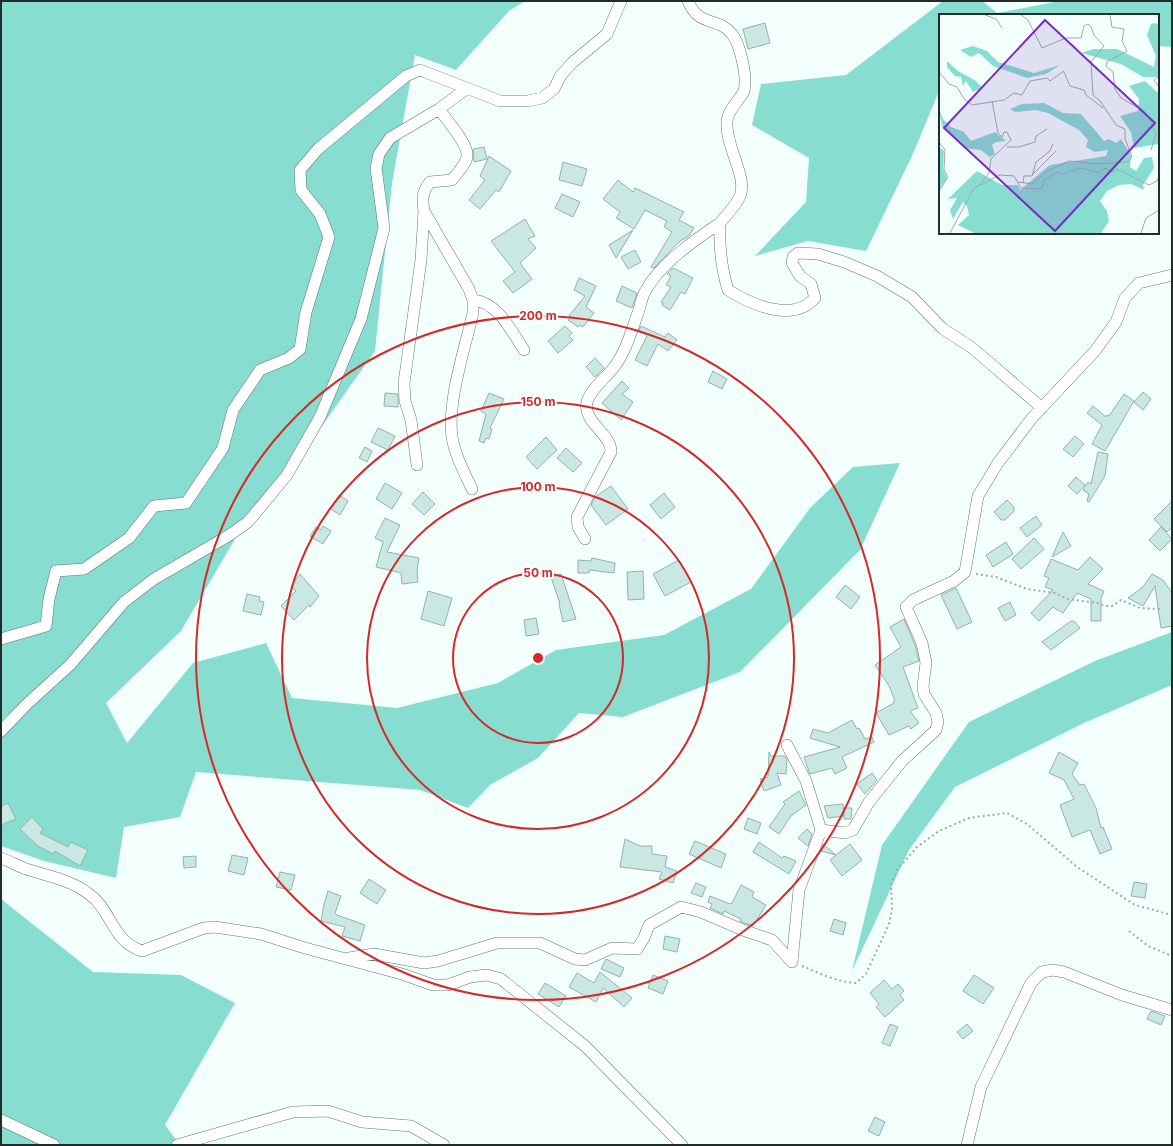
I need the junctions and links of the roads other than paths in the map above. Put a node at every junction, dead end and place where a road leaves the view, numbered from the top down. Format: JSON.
{"nodes":[{"id":1,"x":621,"y":1,"type":"edge"},
{"id":2,"x":688,"y":1,"type":"edge"},
{"id":3,"x":466,"y":89,"type":"junction"},
{"id":4,"x":439,"y":109,"type":"junction"},
{"id":5,"x":424,"y":211,"type":"junction"},
{"id":6,"x":720,"y":223,"type":"junction"},
{"id":7,"x":1172,"y":275,"type":"edge"},
{"id":8,"x":473,"y":300,"type":"junction"},
{"id":9,"x":524,"y":350,"type":"dead end"},
{"id":10,"x":1042,"y":408,"type":"junction"},
{"id":11,"x":417,"y":465,"type":"dead end"},
{"id":12,"x":472,"y":489,"type":"dead end"},
{"id":13,"x":585,"y":539,"type":"dead end"},
{"id":14,"x":1,"y":639,"type":"edge"},
{"id":15,"x":1,"y":731,"type":"edge"},
{"id":16,"x":787,"y":745,"type":"dead end"},
{"id":17,"x":821,"y":830,"type":"junction"},
{"id":18,"x":1,"y":858,"type":"edge"},
{"id":19,"x":343,"y":958,"type":"junction"},
{"id":20,"x":1172,"y":1010,"type":"edge"},
{"id":21,"x":1,"y":1120,"type":"edge"},
{"id":22,"x":54,"y":1145,"type":"edge"},
{"id":23,"x":177,"y":1145,"type":"edge"},
{"id":24,"x":444,"y":1145,"type":"edge"},
{"id":25,"x":682,"y":1145,"type":"edge"},
{"id":26,"x":967,"y":1145,"type":"edge"}],
"edges":[{"from":1,"to":3,"type":"street"},
{"from":2,"to":6,"type":"street"},
{"from":3,"to":4,"type":"street"},
{"from":3,"to":14,"type":"street"},
{"from":4,"to":5,"type":"street"},
{"from":4,"to":15,"type":"street"},
{"from":5,"to":8,"type":"street"},
{"from":5,"to":11,"type":"street"},
{"from":6,"to":10,"type":"street"},
{"from":6,"to":13,"type":"street"},
{"from":7,"to":10,"type":"street"},
{"from":8,"to":9,"type":"street"},
{"from":8,"to":12,"type":"street"},
{"from":10,"to":17,"type":"street"},
{"from":16,"to":17,"type":"street"},
{"from":17,"to":19,"type":"street"},
{"from":18,"to":19,"type":"street"},
{"from":19,"to":25,"type":"street"},
{"from":20,"to":26,"type":"street"},
{"from":21,"to":22,"type":"street"},
{"from":23,"to":24,"type":"street"}]}
